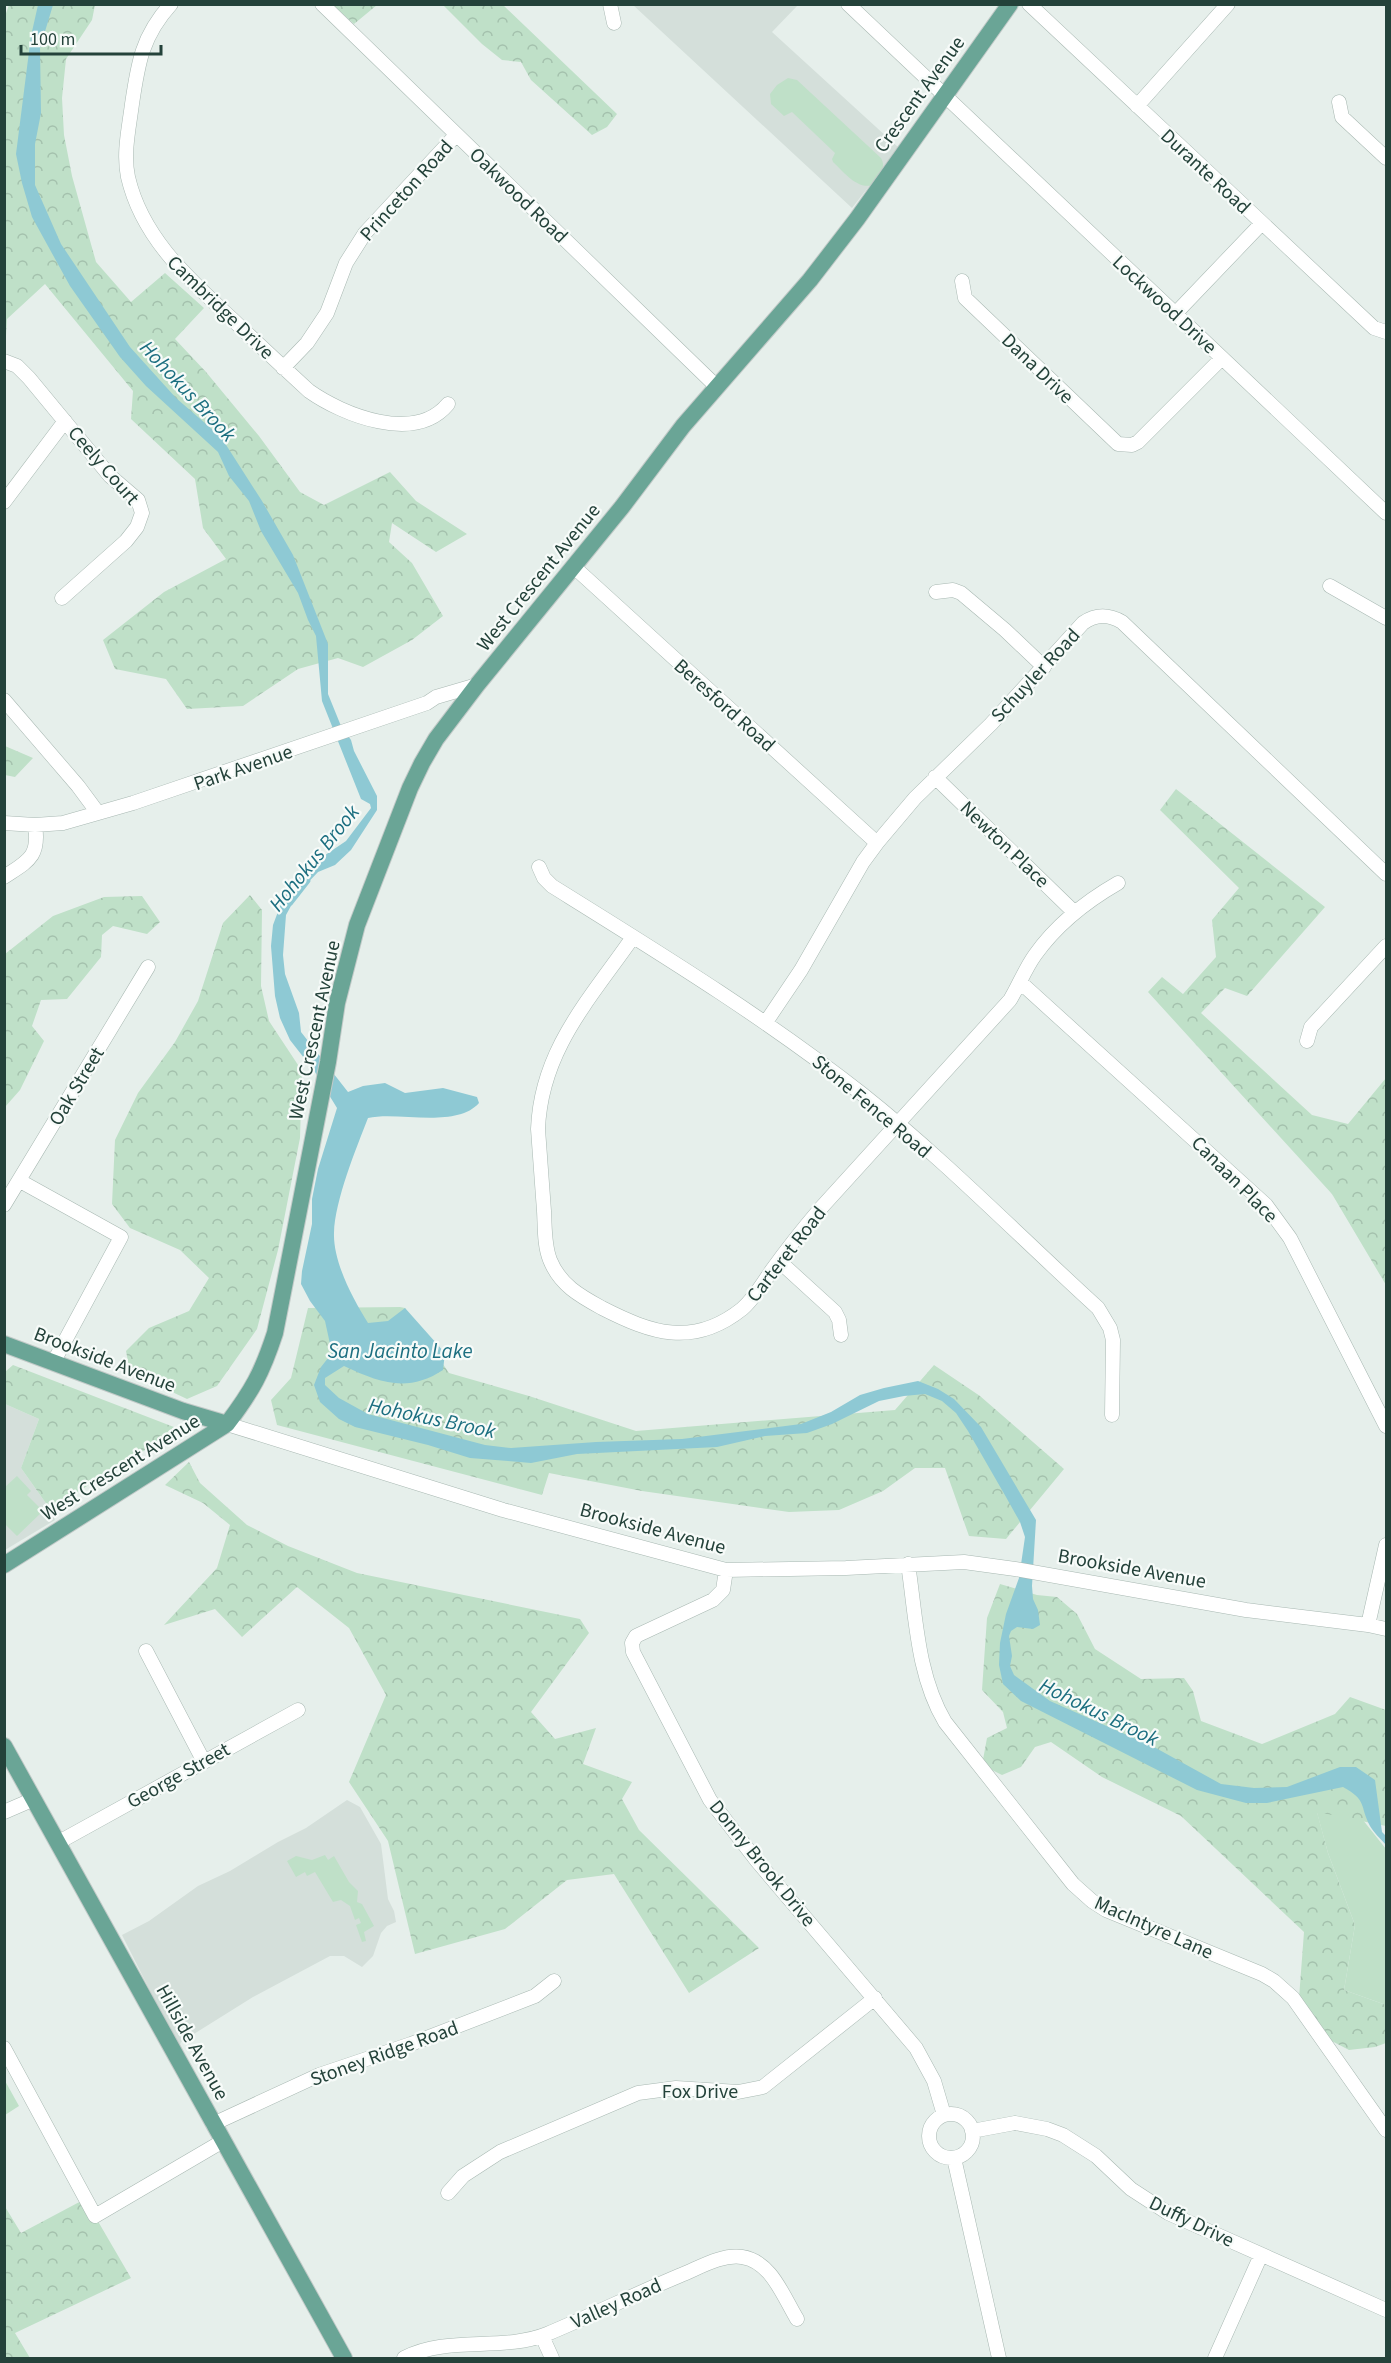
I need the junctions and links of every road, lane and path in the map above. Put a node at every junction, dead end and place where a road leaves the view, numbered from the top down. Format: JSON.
{"nodes":[{"id":1,"x":171,"y":4,"type":"edge"},
{"id":2,"x":322,"y":4,"type":"edge"},
{"id":3,"x":610,"y":4,"type":"edge"},
{"id":4,"x":848,"y":4,"type":"edge"},
{"id":5,"x":1010,"y":4,"type":"edge"},
{"id":6,"x":1029,"y":4,"type":"edge"},
{"id":7,"x":1227,"y":5,"type":"edge"},
{"id":8,"x":614,"y":23,"type":"dead end"},
{"id":9,"x":944,"y":96,"type":"junction"},
{"id":10,"x":1339,"y":102,"type":"dead end"},
{"id":11,"x":1137,"y":106,"type":"junction"},
{"id":12,"x":456,"y":135,"type":"junction"},
{"id":13,"x":1386,"y":158,"type":"edge"},
{"id":14,"x":864,"y":208,"type":"joint"},
{"id":15,"x":1262,"y":223,"type":"junction"},
{"id":16,"x":962,"y":281,"type":"dead end"},
{"id":17,"x":1175,"y":314,"type":"junction"},
{"id":18,"x":1386,"y":332,"type":"edge"},
{"id":19,"x":1222,"y":358,"type":"junction"},
{"id":20,"x":4,"y":361,"type":"edge"},
{"id":21,"x":283,"y":368,"type":"junction"},
{"id":22,"x":716,"y":386,"type":"junction"},
{"id":23,"x":448,"y":404,"type":"dead end"},
{"id":24,"x":65,"y":421,"type":"junction"},
{"id":25,"x":4,"y":502,"type":"edge"},
{"id":26,"x":1386,"y":513,"type":"edge"},
{"id":27,"x":574,"y":567,"type":"junction"},
{"id":28,"x":1330,"y":586,"type":"dead end"},
{"id":29,"x":936,"y":592,"type":"dead end"},
{"id":30,"x":62,"y":598,"type":"dead end"},
{"id":31,"x":1386,"y":618,"type":"edge"},
{"id":32,"x":1044,"y":667,"type":"junction"},
{"id":33,"x":477,"y":685,"type":"junction"},
{"id":34,"x":4,"y":700,"type":"edge"},
{"id":35,"x":935,"y":777,"type":"junction"},
{"id":36,"x":98,"y":813,"type":"junction"},
{"id":37,"x":4,"y":824,"type":"edge"},
{"id":38,"x":35,"y":825,"type":"junction"},
{"id":39,"x":877,"y":843,"type":"junction"},
{"id":40,"x":538,"y":867,"type":"dead end"},
{"id":41,"x":1386,"y":874,"type":"edge"},
{"id":42,"x":4,"y":877,"type":"edge"},
{"id":43,"x":1118,"y":883,"type":"dead end"},
{"id":44,"x":1074,"y":912,"type":"junction"},
{"id":45,"x":633,"y":937,"type":"junction"},
{"id":46,"x":1386,"y":945,"type":"edge"},
{"id":47,"x":148,"y":967,"type":"dead end"},
{"id":48,"x":1020,"y":982,"type":"junction"},
{"id":49,"x":765,"y":1022,"type":"junction"},
{"id":50,"x":1307,"y":1041,"type":"dead end"},
{"id":51,"x":898,"y":1125,"type":"junction"},
{"id":52,"x":20,"y":1180,"type":"junction"},
{"id":53,"x":4,"y":1205,"type":"edge"},
{"id":54,"x":779,"y":1261,"type":"junction"},
{"id":55,"x":841,"y":1335,"type":"dead end"},
{"id":56,"x":4,"y":1344,"type":"edge"},
{"id":57,"x":53,"y":1363,"type":"junction"},
{"id":58,"x":183,"y":1411,"type":"junction"},
{"id":59,"x":1112,"y":1415,"type":"dead end"},
{"id":60,"x":227,"y":1424,"type":"junction"},
{"id":61,"x":1386,"y":1426,"type":"edge"},
{"id":62,"x":192,"y":1446,"type":"junction"},
{"id":63,"x":1386,"y":1545,"type":"edge"},
{"id":64,"x":908,"y":1564,"type":"junction"},
{"id":65,"x":4,"y":1565,"type":"edge"},
{"id":66,"x":726,"y":1570,"type":"junction"},
{"id":67,"x":1368,"y":1625,"type":"junction"},
{"id":68,"x":1386,"y":1629,"type":"edge"},
{"id":69,"x":146,"y":1651,"type":"dead end"},
{"id":70,"x":298,"y":1710,"type":"dead end"},
{"id":71,"x":4,"y":1746,"type":"edge"},
{"id":72,"x":203,"y":1760,"type":"junction"},
{"id":73,"x":34,"y":1799,"type":"junction"},
{"id":74,"x":4,"y":1812,"type":"edge"},
{"id":75,"x":58,"y":1842,"type":"junction"},
{"id":76,"x":554,"y":1981,"type":"dead end"},
{"id":77,"x":875,"y":1998,"type":"junction"},
{"id":78,"x":4,"y":2048,"type":"edge"},
{"id":79,"x":944,"y":2115,"type":"junction"},
{"id":80,"x":213,"y":2124,"type":"junction"},
{"id":81,"x":1386,"y":2130,"type":"edge"},
{"id":82,"x":972,"y":2131,"type":"junction"},
{"id":83,"x":223,"y":2141,"type":"junction"},
{"id":84,"x":954,"y":2158,"type":"junction"},
{"id":85,"x":448,"y":2193,"type":"dead end"},
{"id":86,"x":1261,"y":2255,"type":"junction"},
{"id":87,"x":1386,"y":2310,"type":"edge"},
{"id":88,"x":797,"y":2319,"type":"dead end"},
{"id":89,"x":542,"y":2336,"type":"junction"},
{"id":90,"x":344,"y":2358,"type":"edge"},
{"id":91,"x":405,"y":2358,"type":"edge"},
{"id":92,"x":552,"y":2358,"type":"edge"},
{"id":93,"x":999,"y":2358,"type":"edge"},
{"id":94,"x":1215,"y":2358,"type":"edge"}],
"edges":[{"from":1,"to":21,"type":"street","name":"Cambridge Drive"},
{"from":2,"to":12,"type":"street","name":"Oakwood Road"},
{"from":3,"to":8,"type":"street"},
{"from":4,"to":9,"type":"street","name":"Lockwood Drive"},
{"from":5,"to":9,"type":"main road","name":"Crescent Avenue"},
{"from":6,"to":11,"type":"street","name":"Durante Road"},
{"from":7,"to":11,"type":"street"},
{"from":9,"to":14,"type":"main road","name":"Crescent Avenue"},
{"from":9,"to":17,"type":"street","name":"Lockwood Drive"},
{"from":10,"to":13,"type":"street"},
{"from":11,"to":15,"type":"street","name":"Durante Road"},
{"from":12,"to":21,"type":"street","name":"Princeton Road"},
{"from":12,"to":22,"type":"street","name":"Oakwood Road"},
{"from":14,"to":22,"type":"main road","name":"West Crescent Avenue"},
{"from":15,"to":17,"type":"street"},
{"from":15,"to":18,"type":"street","name":"Durante Road"},
{"from":16,"to":19,"type":"street","name":"Dana Drive"},
{"from":17,"to":19,"type":"street","name":"Lockwood Drive"},
{"from":19,"to":26,"type":"street","name":"Lockwood Drive"},
{"from":20,"to":24,"type":"street","name":"Ceely Court"},
{"from":21,"to":23,"type":"street","name":"Cambridge Drive"},
{"from":22,"to":27,"type":"main road","name":"West Crescent Avenue"},
{"from":24,"to":25,"type":"street"},
{"from":24,"to":30,"type":"street","name":"Ceely Court"},
{"from":27,"to":33,"type":"main road","name":"West Crescent Avenue"},
{"from":27,"to":39,"type":"street","name":"Beresford Road"},
{"from":28,"to":31,"type":"street"},
{"from":29,"to":32,"type":"street"},
{"from":32,"to":35,"type":"street","name":"Schuyler Road"},
{"from":32,"to":41,"type":"street","name":"Schuyler Road"},
{"from":33,"to":36,"type":"street","name":"Park Avenue"},
{"from":33,"to":60,"type":"main road","name":"West Crescent Avenue"},
{"from":34,"to":36,"type":"street"},
{"from":35,"to":39,"type":"street","name":"Schuyler Road"},
{"from":35,"to":44,"type":"street","name":"Newton Place"},
{"from":36,"to":38,"type":"street","name":"Park Avenue"},
{"from":37,"to":38,"type":"street","name":"Park Avenue"},
{"from":38,"to":42,"type":"street"},
{"from":39,"to":49,"type":"street","name":"Schuyler Road"},
{"from":40,"to":45,"type":"street","name":"Stone Fence Road"},
{"from":43,"to":44,"type":"street","name":"Carteret Road"},
{"from":44,"to":48,"type":"street","name":"Carteret Road"},
{"from":45,"to":49,"type":"street","name":"Stone Fence Road"},
{"from":45,"to":54,"type":"street","name":"Carteret Road"},
{"from":46,"to":50,"type":"street"},
{"from":47,"to":52,"type":"street","name":"Oak Street"},
{"from":48,"to":51,"type":"street","name":"Carteret Road"},
{"from":48,"to":61,"type":"street","name":"Canaan Place"},
{"from":49,"to":51,"type":"street","name":"Stone Fence Road"},
{"from":51,"to":54,"type":"street","name":"Carteret Road"},
{"from":51,"to":59,"type":"street","name":"Stone Fence Road"},
{"from":52,"to":53,"type":"street","name":"Oak Street"},
{"from":52,"to":57,"type":"street"},
{"from":54,"to":55,"type":"street"},
{"from":56,"to":57,"type":"main road","name":"Brookside Avenue"},
{"from":57,"to":58,"type":"main road","name":"Brookside Avenue"},
{"from":58,"to":60,"type":"main road","name":"Brookside Avenue"},
{"from":58,"to":62,"type":"main road"},
{"from":60,"to":62,"type":"main road","name":"West Crescent Avenue"},
{"from":60,"to":66,"type":"street","name":"Brookside Avenue"},
{"from":62,"to":65,"type":"main road","name":"West Crescent Avenue"},
{"from":63,"to":67,"type":"street"},
{"from":64,"to":66,"type":"street","name":"Brookside Avenue"},
{"from":64,"to":67,"type":"street","name":"Brookside Avenue"},
{"from":64,"to":81,"type":"street","name":"MacIntyre Lane"},
{"from":66,"to":77,"type":"street","name":"Donny Brook Drive"},
{"from":67,"to":68,"type":"street","name":"Brookside Avenue"},
{"from":69,"to":72,"type":"street"},
{"from":70,"to":72,"type":"street","name":"George Street"},
{"from":71,"to":73,"type":"main road","name":"Hillside Avenue"},
{"from":72,"to":75,"type":"street","name":"George Street"},
{"from":73,"to":74,"type":"street"},
{"from":73,"to":75,"type":"main road","name":"Hillside Avenue"},
{"from":75,"to":80,"type":"main road","name":"Hillside Avenue"},
{"from":76,"to":80,"type":"street","name":"Stoney Ridge Road"},
{"from":77,"to":79,"type":"street","name":"Donny Brook Drive"},
{"from":77,"to":85,"type":"street","name":"Fox Drive"},
{"from":78,"to":83,"type":"street"},
{"from":79,"to":82,"type":"street"},
{"from":79,"to":84,"type":"street"},
{"from":80,"to":83,"type":"main road","name":"Hillside Avenue"},
{"from":82,"to":84,"type":"street"},
{"from":82,"to":86,"type":"street","name":"Duffy Drive"},
{"from":83,"to":90,"type":"main road","name":"Hillside Avenue"},
{"from":84,"to":93,"type":"street"},
{"from":86,"to":87,"type":"street","name":"Duffy Drive"},
{"from":86,"to":94,"type":"street"},
{"from":88,"to":89,"type":"street","name":"Valley Road"},
{"from":89,"to":91,"type":"street","name":"Valley Road"},
{"from":89,"to":92,"type":"street"}]}
